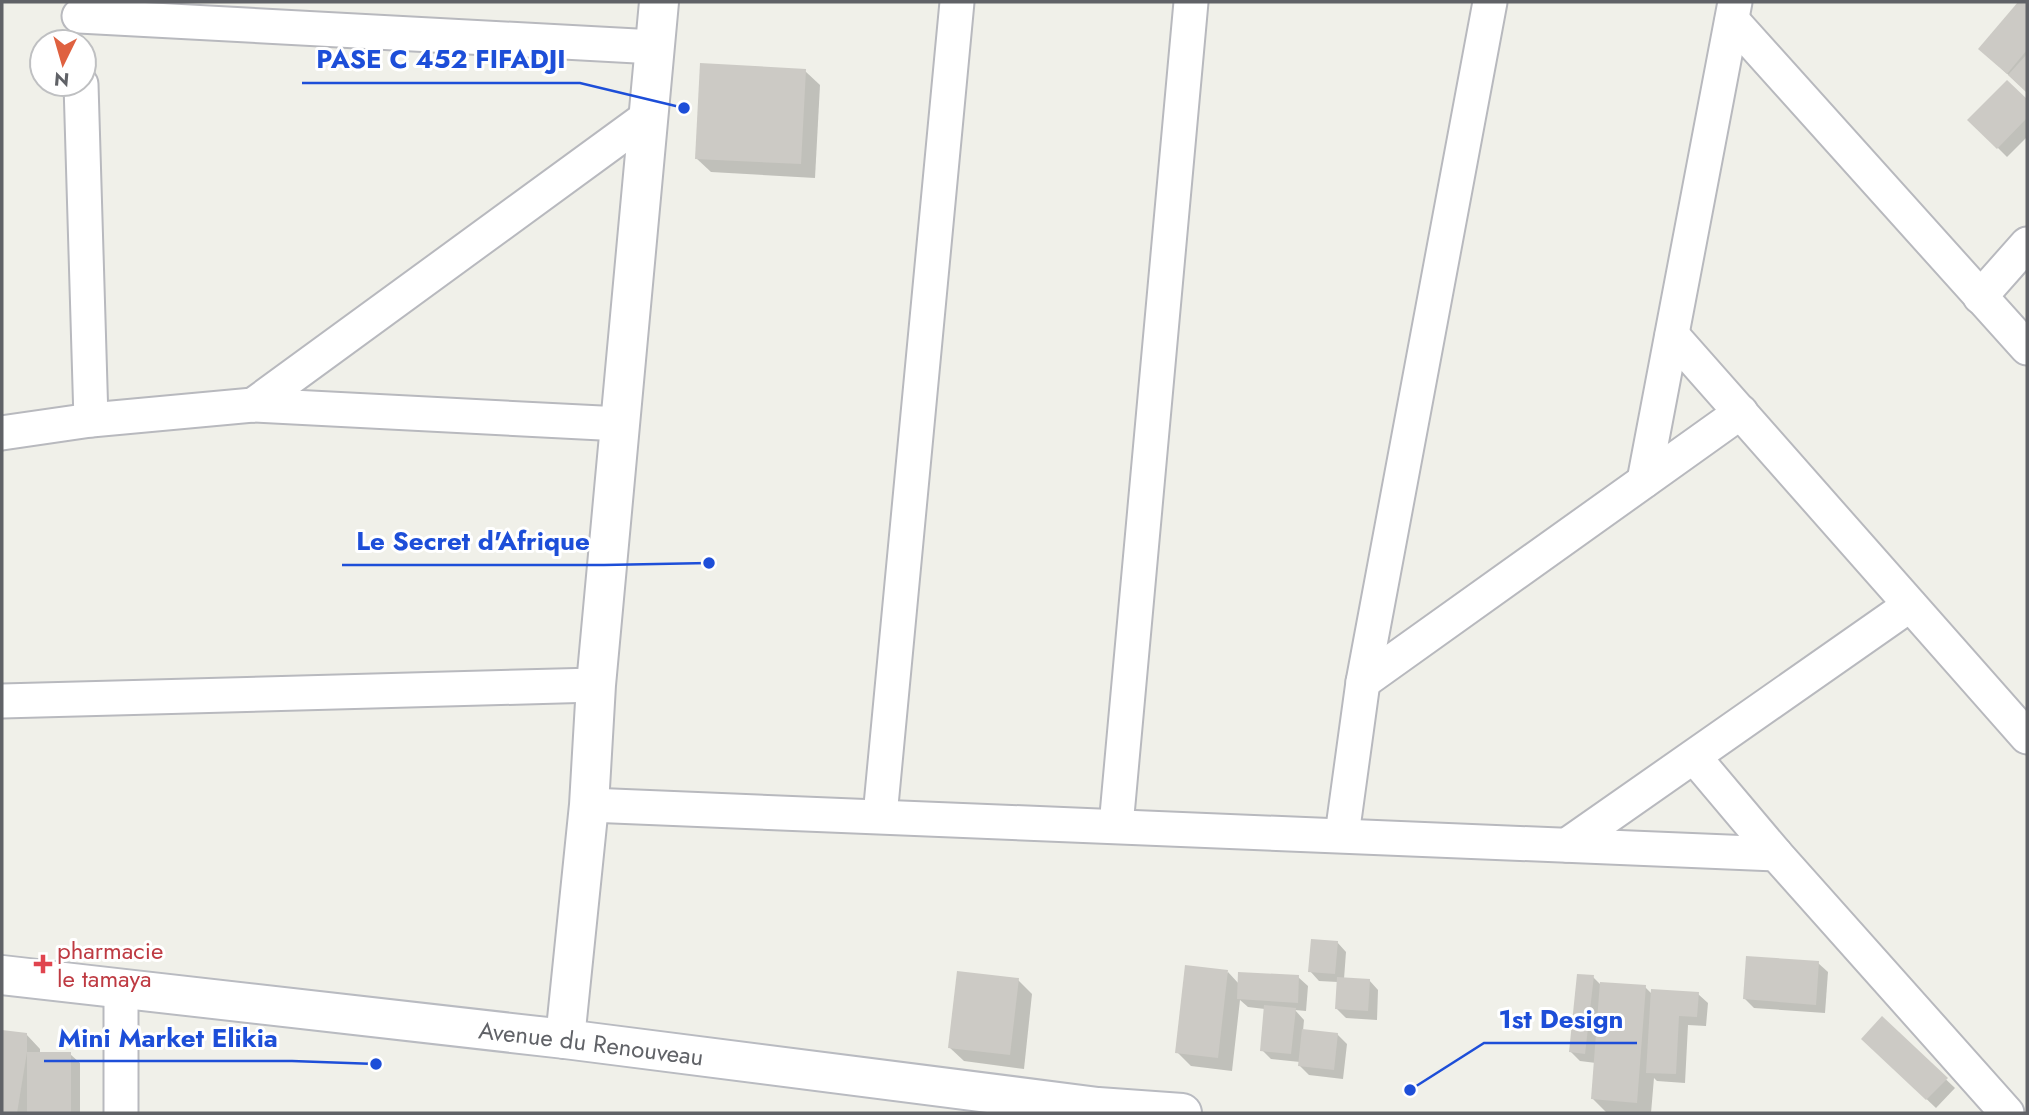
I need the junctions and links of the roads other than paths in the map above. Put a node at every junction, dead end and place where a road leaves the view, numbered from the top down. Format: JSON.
{"nodes":[{"id":1,"x":659,"y":2,"type":"edge"},
{"id":2,"x":957,"y":2,"type":"edge"},
{"id":3,"x":1191,"y":2,"type":"edge"},
{"id":4,"x":1490,"y":2,"type":"edge"},
{"id":5,"x":1733,"y":11,"type":"edge"},
{"id":6,"x":79,"y":20,"type":"edge"},
{"id":7,"x":655,"y":47,"type":"junction"},
{"id":8,"x":81,"y":98,"type":"edge"},
{"id":9,"x":650,"y":114,"type":"junction"},
{"id":10,"x":2027,"y":244,"type":"edge"},
{"id":11,"x":1980,"y":297,"type":"junction"},
{"id":12,"x":1672,"y":335,"type":"junction"},
{"id":13,"x":2027,"y":348,"type":"edge"},
{"id":14,"x":253,"y":405,"type":"junction"},
{"id":15,"x":1741,"y":412,"type":"junction"},
{"id":16,"x":91,"y":420,"type":"junction"},
{"id":17,"x":621,"y":424,"type":"junction"},
{"id":18,"x":2,"y":433,"type":"edge"},
{"id":19,"x":1644,"y":481,"type":"junction"},
{"id":20,"x":1910,"y":605,"type":"junction"},
{"id":21,"x":1363,"y":682,"type":"junction"},
{"id":22,"x":596,"y":685,"type":"junction"},
{"id":23,"x":2,"y":701,"type":"edge"},
{"id":24,"x":2027,"y":737,"type":"edge"},
{"id":25,"x":1695,"y":758,"type":"junction"},
{"id":26,"x":589,"y":804,"type":"junction"},
{"id":27,"x":880,"y":816,"type":"junction"},
{"id":28,"x":1116,"y":826,"type":"junction"},
{"id":29,"x":1342,"y":835,"type":"junction"},
{"id":30,"x":1567,"y":845,"type":"junction"},
{"id":31,"x":1776,"y":854,"type":"junction"},
{"id":32,"x":2,"y":975,"type":"edge"},
{"id":33,"x":121,"y":987,"type":"junction"},
{"id":34,"x":565,"y":1039,"type":"junction"},
{"id":35,"x":1098,"y":1110,"type":"edge"},
{"id":36,"x":121,"y":1113,"type":"edge"},
{"id":37,"x":1182,"y":1113,"type":"edge"},
{"id":38,"x":2007,"y":1113,"type":"edge"}],
"edges":[{"from":1,"to":7,"type":"main road"},
{"from":2,"to":27,"type":"street"},
{"from":3,"to":28,"type":"street"},
{"from":4,"to":21,"type":"street"},
{"from":5,"to":11,"type":"street"},
{"from":5,"to":12,"type":"street"},
{"from":6,"to":7,"type":"street"},
{"from":7,"to":9,"type":"main road"},
{"from":8,"to":16,"type":"street"},
{"from":9,"to":14,"type":"street"},
{"from":9,"to":17,"type":"main road"},
{"from":10,"to":11,"type":"street"},
{"from":11,"to":13,"type":"street"},
{"from":12,"to":15,"type":"street"},
{"from":12,"to":19,"type":"street"},
{"from":14,"to":16,"type":"street"},
{"from":14,"to":17,"type":"street"},
{"from":15,"to":19,"type":"street"},
{"from":15,"to":20,"type":"street"},
{"from":16,"to":18,"type":"street"},
{"from":17,"to":22,"type":"main road"},
{"from":19,"to":21,"type":"street"},
{"from":20,"to":24,"type":"street"},
{"from":20,"to":25,"type":"street"},
{"from":21,"to":29,"type":"street"},
{"from":22,"to":23,"type":"street"},
{"from":22,"to":26,"type":"main road"},
{"from":25,"to":30,"type":"street"},
{"from":25,"to":31,"type":"street"},
{"from":26,"to":27,"type":"street"},
{"from":26,"to":34,"type":"main road"},
{"from":27,"to":28,"type":"street"},
{"from":28,"to":29,"type":"street"},
{"from":29,"to":30,"type":"street"},
{"from":30,"to":31,"type":"street"},
{"from":31,"to":38,"type":"street"},
{"from":32,"to":33,"type":"main road","name":"Avenue du Renouveau"},
{"from":33,"to":34,"type":"main road","name":"Avenue du Renouveau"},
{"from":33,"to":36,"type":"street"},
{"from":34,"to":35,"type":"main road","name":"Avenue du Renouveau"},
{"from":35,"to":37,"type":"main road","name":"Avenue du Renouveau"}]}
